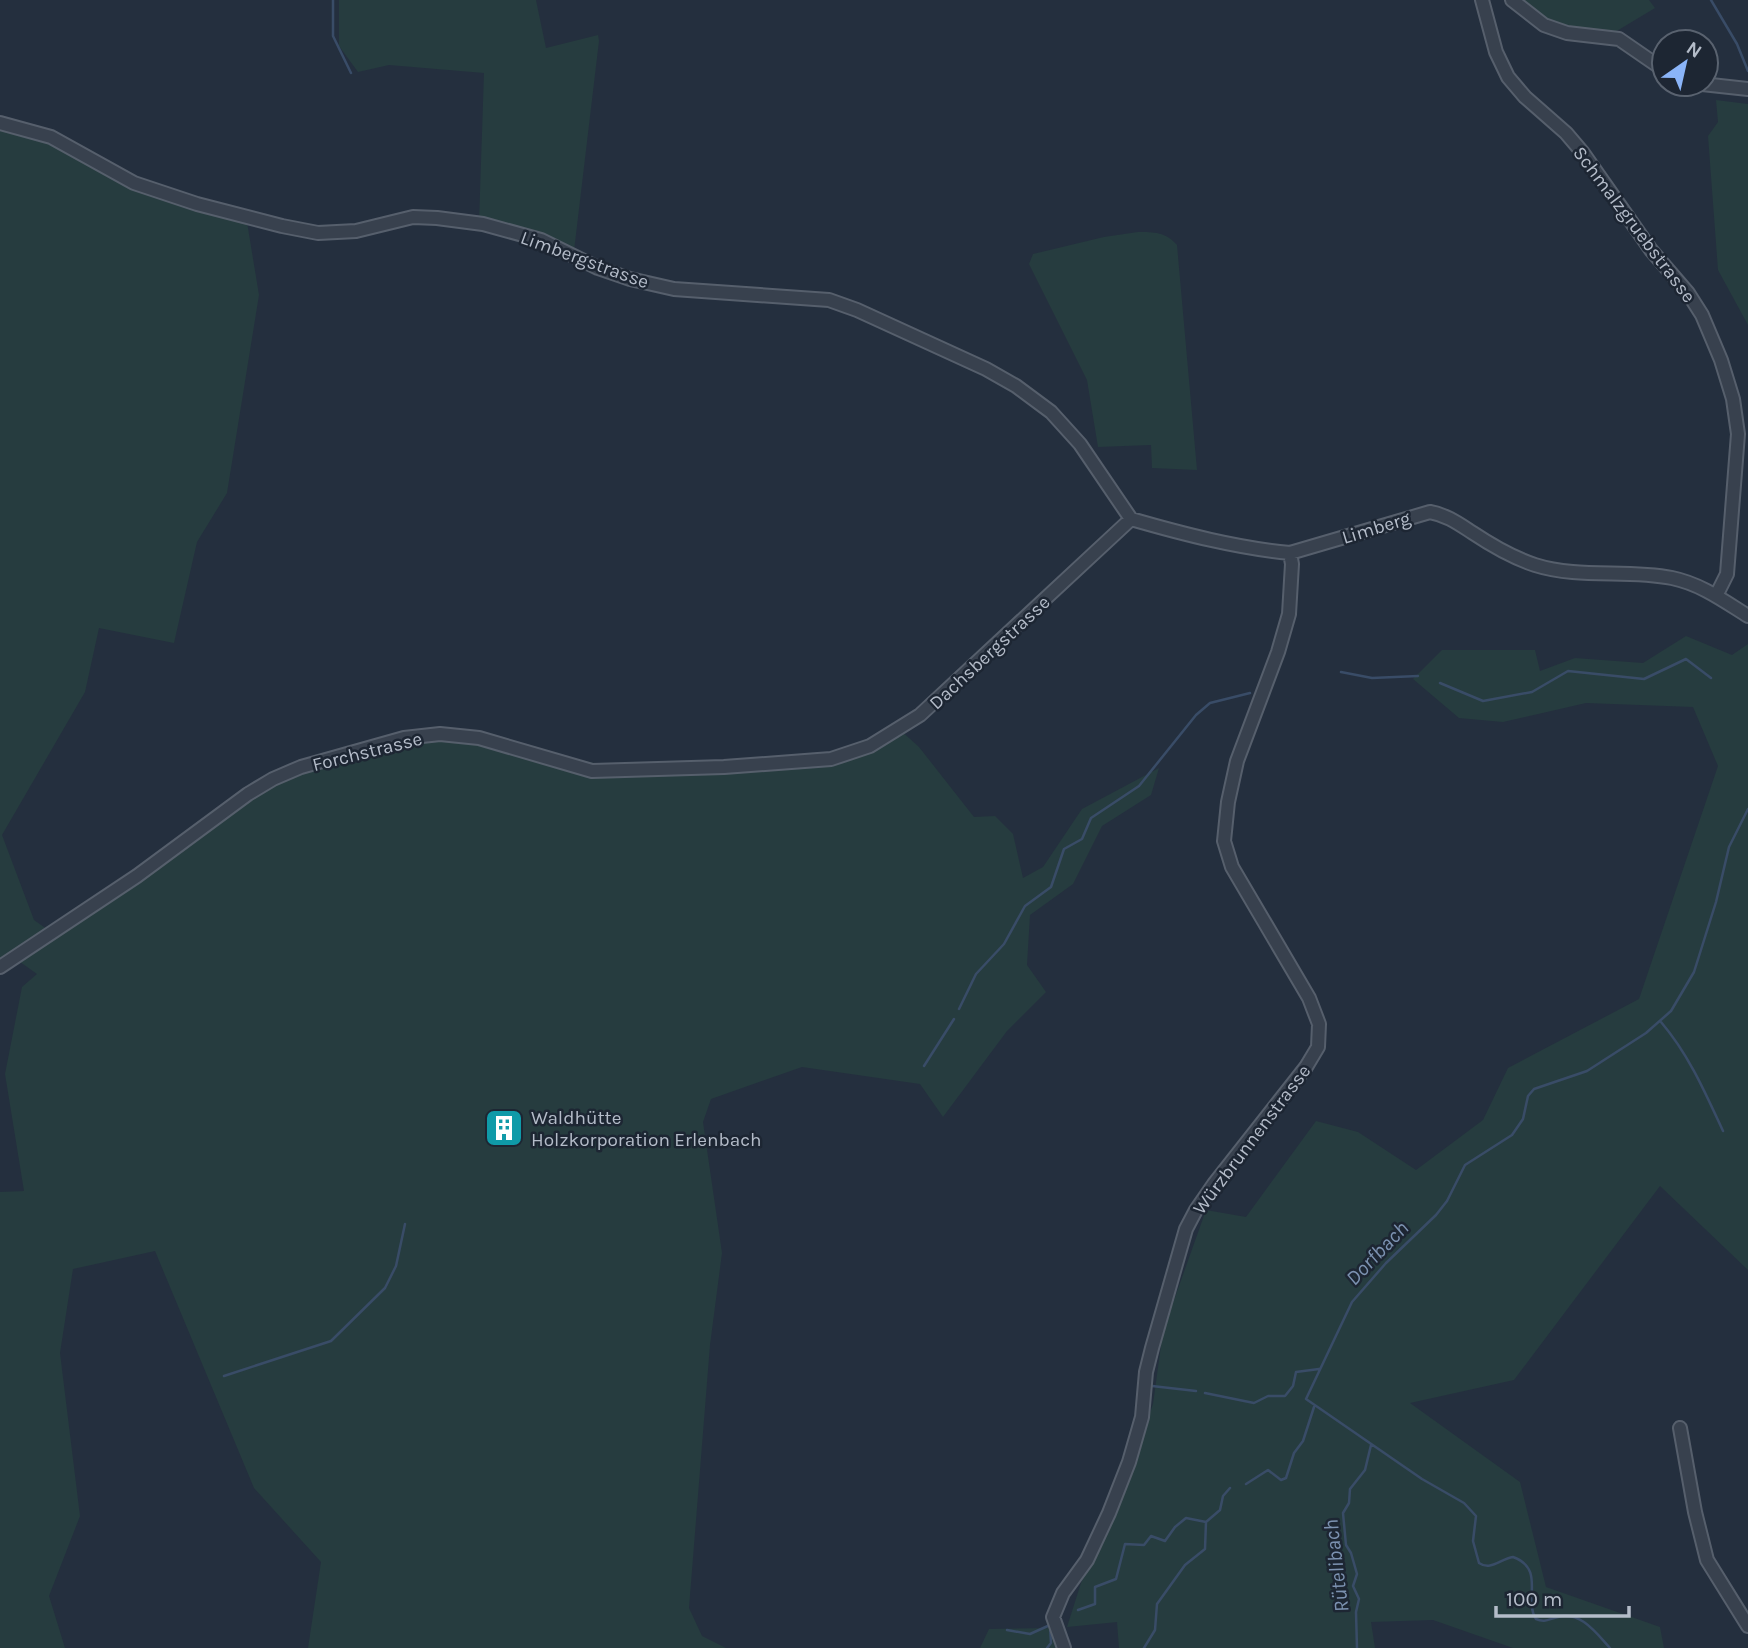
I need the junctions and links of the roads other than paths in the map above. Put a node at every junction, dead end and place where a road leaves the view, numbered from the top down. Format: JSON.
{"nodes":[{"id":1,"x":1482,"y":0,"type":"edge"},
{"id":2,"x":1512,"y":0,"type":"edge"},
{"id":3,"x":1650,"y":60,"type":"edge"},
{"id":4,"x":1720,"y":86,"type":"edge"},
{"id":5,"x":1746,"y":89,"type":"edge"},
{"id":6,"x":0,"y":123,"type":"edge"},
{"id":7,"x":1131,"y":519,"type":"junction"},
{"id":8,"x":1290,"y":553,"type":"junction"},
{"id":9,"x":1716,"y":596,"type":"junction"},
{"id":10,"x":1748,"y":616,"type":"edge"},
{"id":11,"x":831,"y":759,"type":"joint"},
{"id":12,"x":0,"y":967,"type":"edge"},
{"id":13,"x":1680,"y":1428,"type":"dead end"},
{"id":14,"x":1748,"y":1626,"type":"edge"},
{"id":15,"x":1064,"y":1648,"type":"edge"}],
"edges":[{"from":1,"to":9,"type":"street","name":"Schmalzgruebstrasse"},
{"from":2,"to":3,"type":"street"},
{"from":4,"to":5,"type":"street"},
{"from":6,"to":7,"type":"street","name":"Limbergstrasse"},
{"from":7,"to":8,"type":"street","name":"Limberg"},
{"from":7,"to":11,"type":"street","name":"Dachsbergstrasse"},
{"from":8,"to":9,"type":"street","name":"Limberg"},
{"from":8,"to":15,"type":"street","name":"Würzbrunnenstrasse"},
{"from":9,"to":10,"type":"street","name":"Limberg"},
{"from":11,"to":12,"type":"street","name":"Forchstrasse"},
{"from":13,"to":14,"type":"street"}]}
